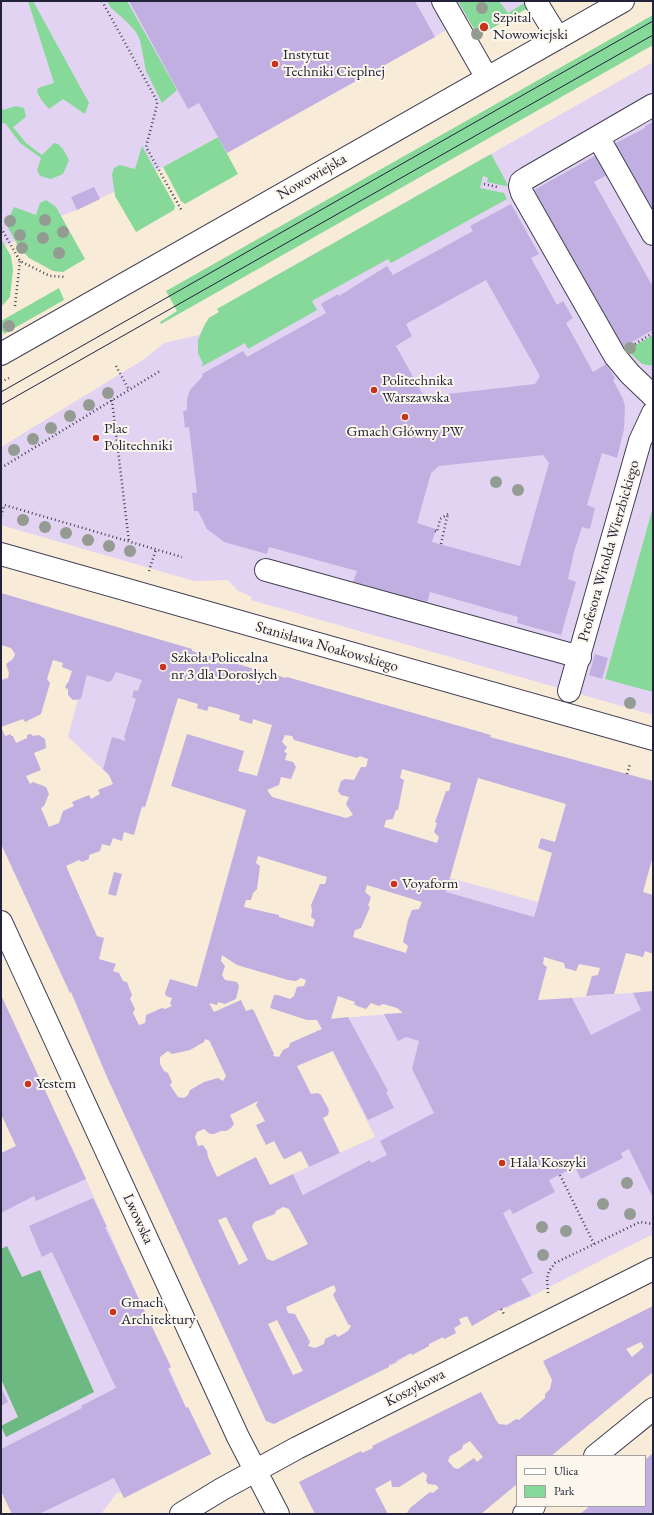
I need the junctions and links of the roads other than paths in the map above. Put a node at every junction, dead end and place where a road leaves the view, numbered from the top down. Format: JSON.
{"nodes":[{"id":1,"x":443,"y":1,"type":"edge"},
{"id":2,"x":623,"y":1,"type":"edge"},
{"id":3,"x":536,"y":2,"type":"dead end"},
{"id":4,"x":558,"y":38,"type":"junction"},
{"id":5,"x":487,"y":78,"type":"junction"},
{"id":6,"x":653,"y":105,"type":"edge"},
{"id":7,"x":598,"y":137,"type":"junction"},
{"id":8,"x":653,"y":234,"type":"edge"},
{"id":9,"x":1,"y":354,"type":"edge"},
{"id":10,"x":653,"y":396,"type":"edge"},
{"id":11,"x":653,"y":413,"type":"edge"},
{"id":12,"x":1,"y":554,"type":"edge"},
{"id":13,"x":266,"y":570,"type":"dead end"},
{"id":14,"x":580,"y":657,"type":"junction"},
{"id":15,"x":570,"y":691,"type":"dead end"},
{"id":16,"x":653,"y":739,"type":"edge"},
{"id":17,"x":1,"y":922,"type":"edge"},
{"id":18,"x":653,"y":1269,"type":"edge"},
{"id":19,"x":653,"y":1409,"type":"edge"},
{"id":20,"x":596,"y":1455,"type":"edge"},
{"id":21,"x":254,"y":1470,"type":"junction"},
{"id":22,"x":533,"y":1507,"type":"edge"},
{"id":23,"x":181,"y":1514,"type":"edge"},
{"id":24,"x":278,"y":1514,"type":"edge"},
{"id":25,"x":524,"y":1514,"type":"edge"}],
"edges":[{"from":1,"to":5,"type":"street"},
{"from":2,"to":4,"type":"street","name":"Nowowiejska"},
{"from":3,"to":4,"type":"street"},
{"from":4,"to":5,"type":"street","name":"Nowowiejska"},
{"from":5,"to":9,"type":"street","name":"Nowowiejska"},
{"from":6,"to":7,"type":"street"},
{"from":7,"to":8,"type":"street"},
{"from":7,"to":10,"type":"street"},
{"from":11,"to":14,"type":"street","name":"Profesora Witolda Wierzbickiego"},
{"from":12,"to":16,"type":"street","name":"Stanisława Noakowskiego"},
{"from":13,"to":14,"type":"street"},
{"from":14,"to":15,"type":"street","name":"Profesora Witolda Wierzbickiego"},
{"from":17,"to":21,"type":"street","name":"Lwowska"},
{"from":18,"to":21,"type":"street","name":"Koszykowa"},
{"from":19,"to":20,"type":"street"},
{"from":21,"to":23,"type":"street","name":"Koszykowa"},
{"from":21,"to":24,"type":"street","name":"Lwowska"},
{"from":22,"to":25,"type":"street"}]}
